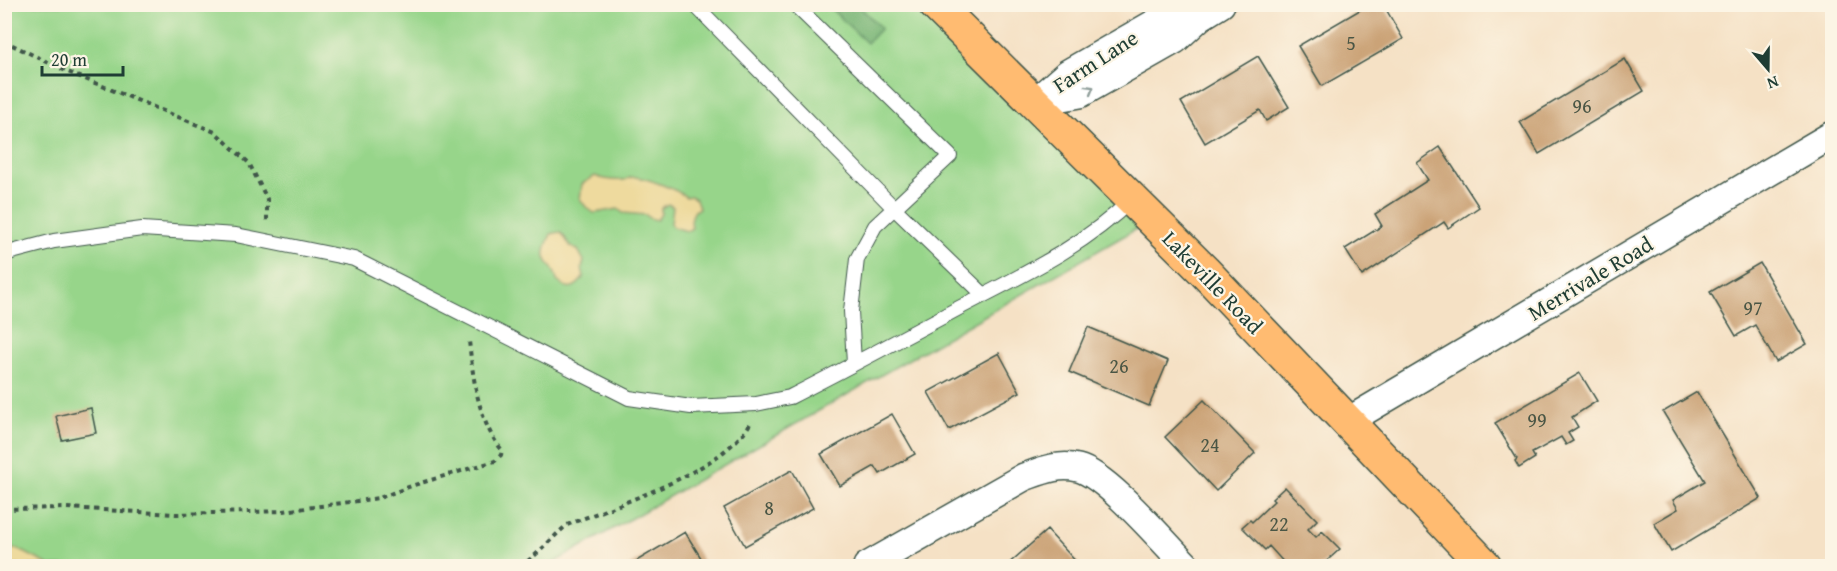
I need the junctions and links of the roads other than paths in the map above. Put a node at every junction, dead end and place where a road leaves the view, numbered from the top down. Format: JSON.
{"nodes":[{"id":1,"x":694,"y":4,"type":"edge"},
{"id":2,"x":794,"y":4,"type":"edge"},
{"id":3,"x":935,"y":4,"type":"edge"},
{"id":4,"x":1211,"y":11,"type":"edge"},
{"id":5,"x":1035,"y":102,"type":"junction"},
{"id":6,"x":1833,"y":135,"type":"edge"},
{"id":7,"x":1132,"y":199,"type":"junction"},
{"id":8,"x":894,"y":208,"type":"junction"},
{"id":9,"x":4,"y":254,"type":"edge"},
{"id":10,"x":984,"y":295,"type":"junction"},
{"id":11,"x":854,"y":363,"type":"junction"},
{"id":12,"x":1348,"y":421,"type":"junction"},
{"id":13,"x":867,"y":567,"type":"edge"},
{"id":14,"x":1187,"y":567,"type":"edge"},
{"id":15,"x":1485,"y":567,"type":"edge"}],
"edges":[{"from":1,"to":8,"type":"lane"},
{"from":2,"to":8,"type":"lane"},
{"from":3,"to":5,"type":"main road","name":"Lakeville Road"},
{"from":4,"to":5,"type":"street","name":"Farm Lane"},
{"from":5,"to":7,"type":"main road","name":"Lakeville Road"},
{"from":6,"to":12,"type":"street","name":"Merrivale Road"},
{"from":7,"to":10,"type":"lane"},
{"from":7,"to":12,"type":"main road","name":"Lakeville Road"},
{"from":8,"to":10,"type":"lane"},
{"from":8,"to":11,"type":"lane"},
{"from":9,"to":11,"type":"lane"},
{"from":10,"to":11,"type":"lane"},
{"from":12,"to":15,"type":"main road","name":"Lakeville Road"},
{"from":13,"to":14,"type":"street"}]}
